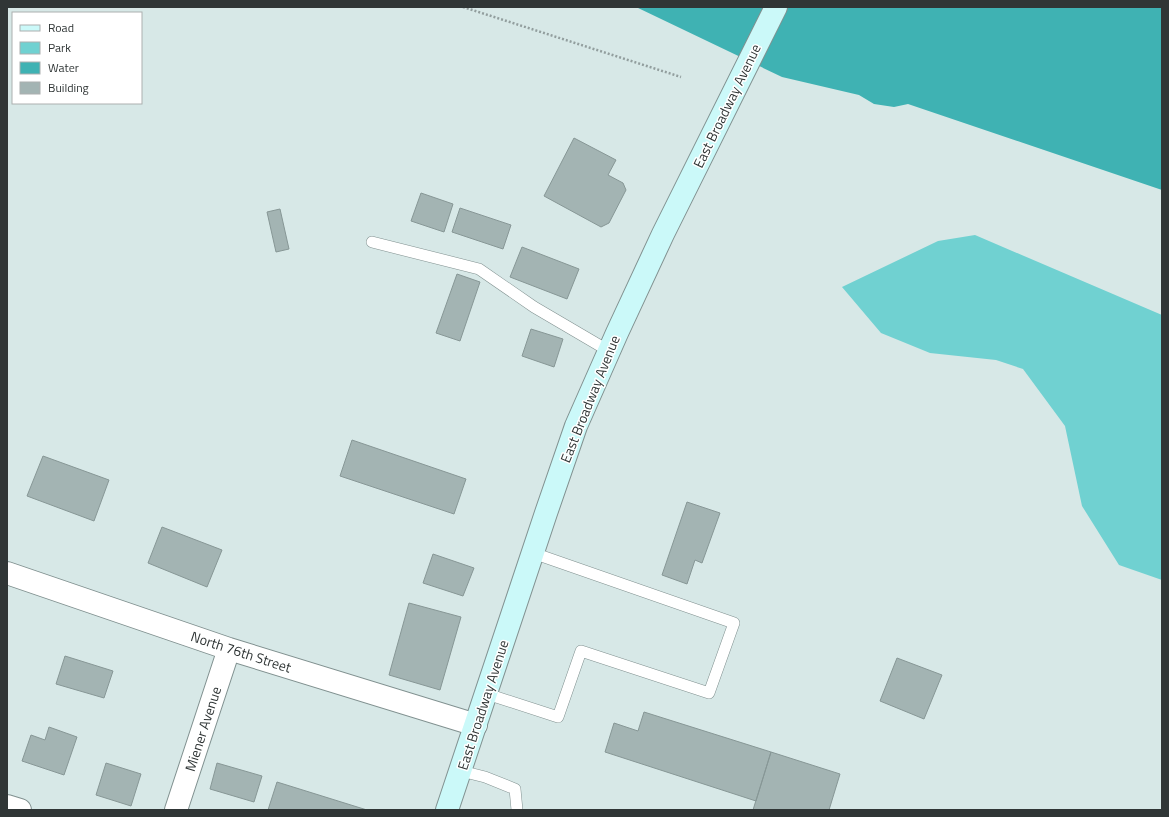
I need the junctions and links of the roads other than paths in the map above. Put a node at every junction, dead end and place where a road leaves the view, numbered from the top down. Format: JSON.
{"nodes":[{"id":1,"x":776,"y":7,"type":"edge"},
{"id":2,"x":372,"y":242,"type":"dead end"},
{"id":3,"x":609,"y":351,"type":"junction"},
{"id":4,"x":533,"y":553,"type":"junction"},
{"id":5,"x":7,"y":573,"type":"edge"},
{"id":6,"x":229,"y":649,"type":"junction"},
{"id":7,"x":487,"y":694,"type":"junction"},
{"id":8,"x":476,"y":725,"type":"junction"},
{"id":9,"x":461,"y":771,"type":"junction"},
{"id":10,"x":7,"y":806,"type":"edge"},
{"id":11,"x":20,"y":810,"type":"edge"},
{"id":12,"x":176,"y":810,"type":"edge"},
{"id":13,"x":447,"y":810,"type":"edge"},
{"id":14,"x":518,"y":810,"type":"edge"}],
"edges":[{"from":1,"to":3,"type":"main road","name":"East Broadway Avenue"},
{"from":2,"to":3,"type":"lane"},
{"from":3,"to":4,"type":"main road","name":"East Broadway Avenue"},
{"from":4,"to":7,"type":"main road","name":"East Broadway Avenue"},
{"from":4,"to":7,"type":"lane"},
{"from":5,"to":6,"type":"street","name":"North 76th Street"},
{"from":6,"to":8,"type":"street","name":"North 76th Street"},
{"from":6,"to":12,"type":"street","name":"Miener Avenue"},
{"from":7,"to":8,"type":"main road","name":"East Broadway Avenue"},
{"from":8,"to":9,"type":"main road","name":"East Broadway Avenue"},
{"from":9,"to":13,"type":"main road","name":"East Broadway Avenue"},
{"from":9,"to":14,"type":"lane"},
{"from":10,"to":11,"type":"street"}]}
